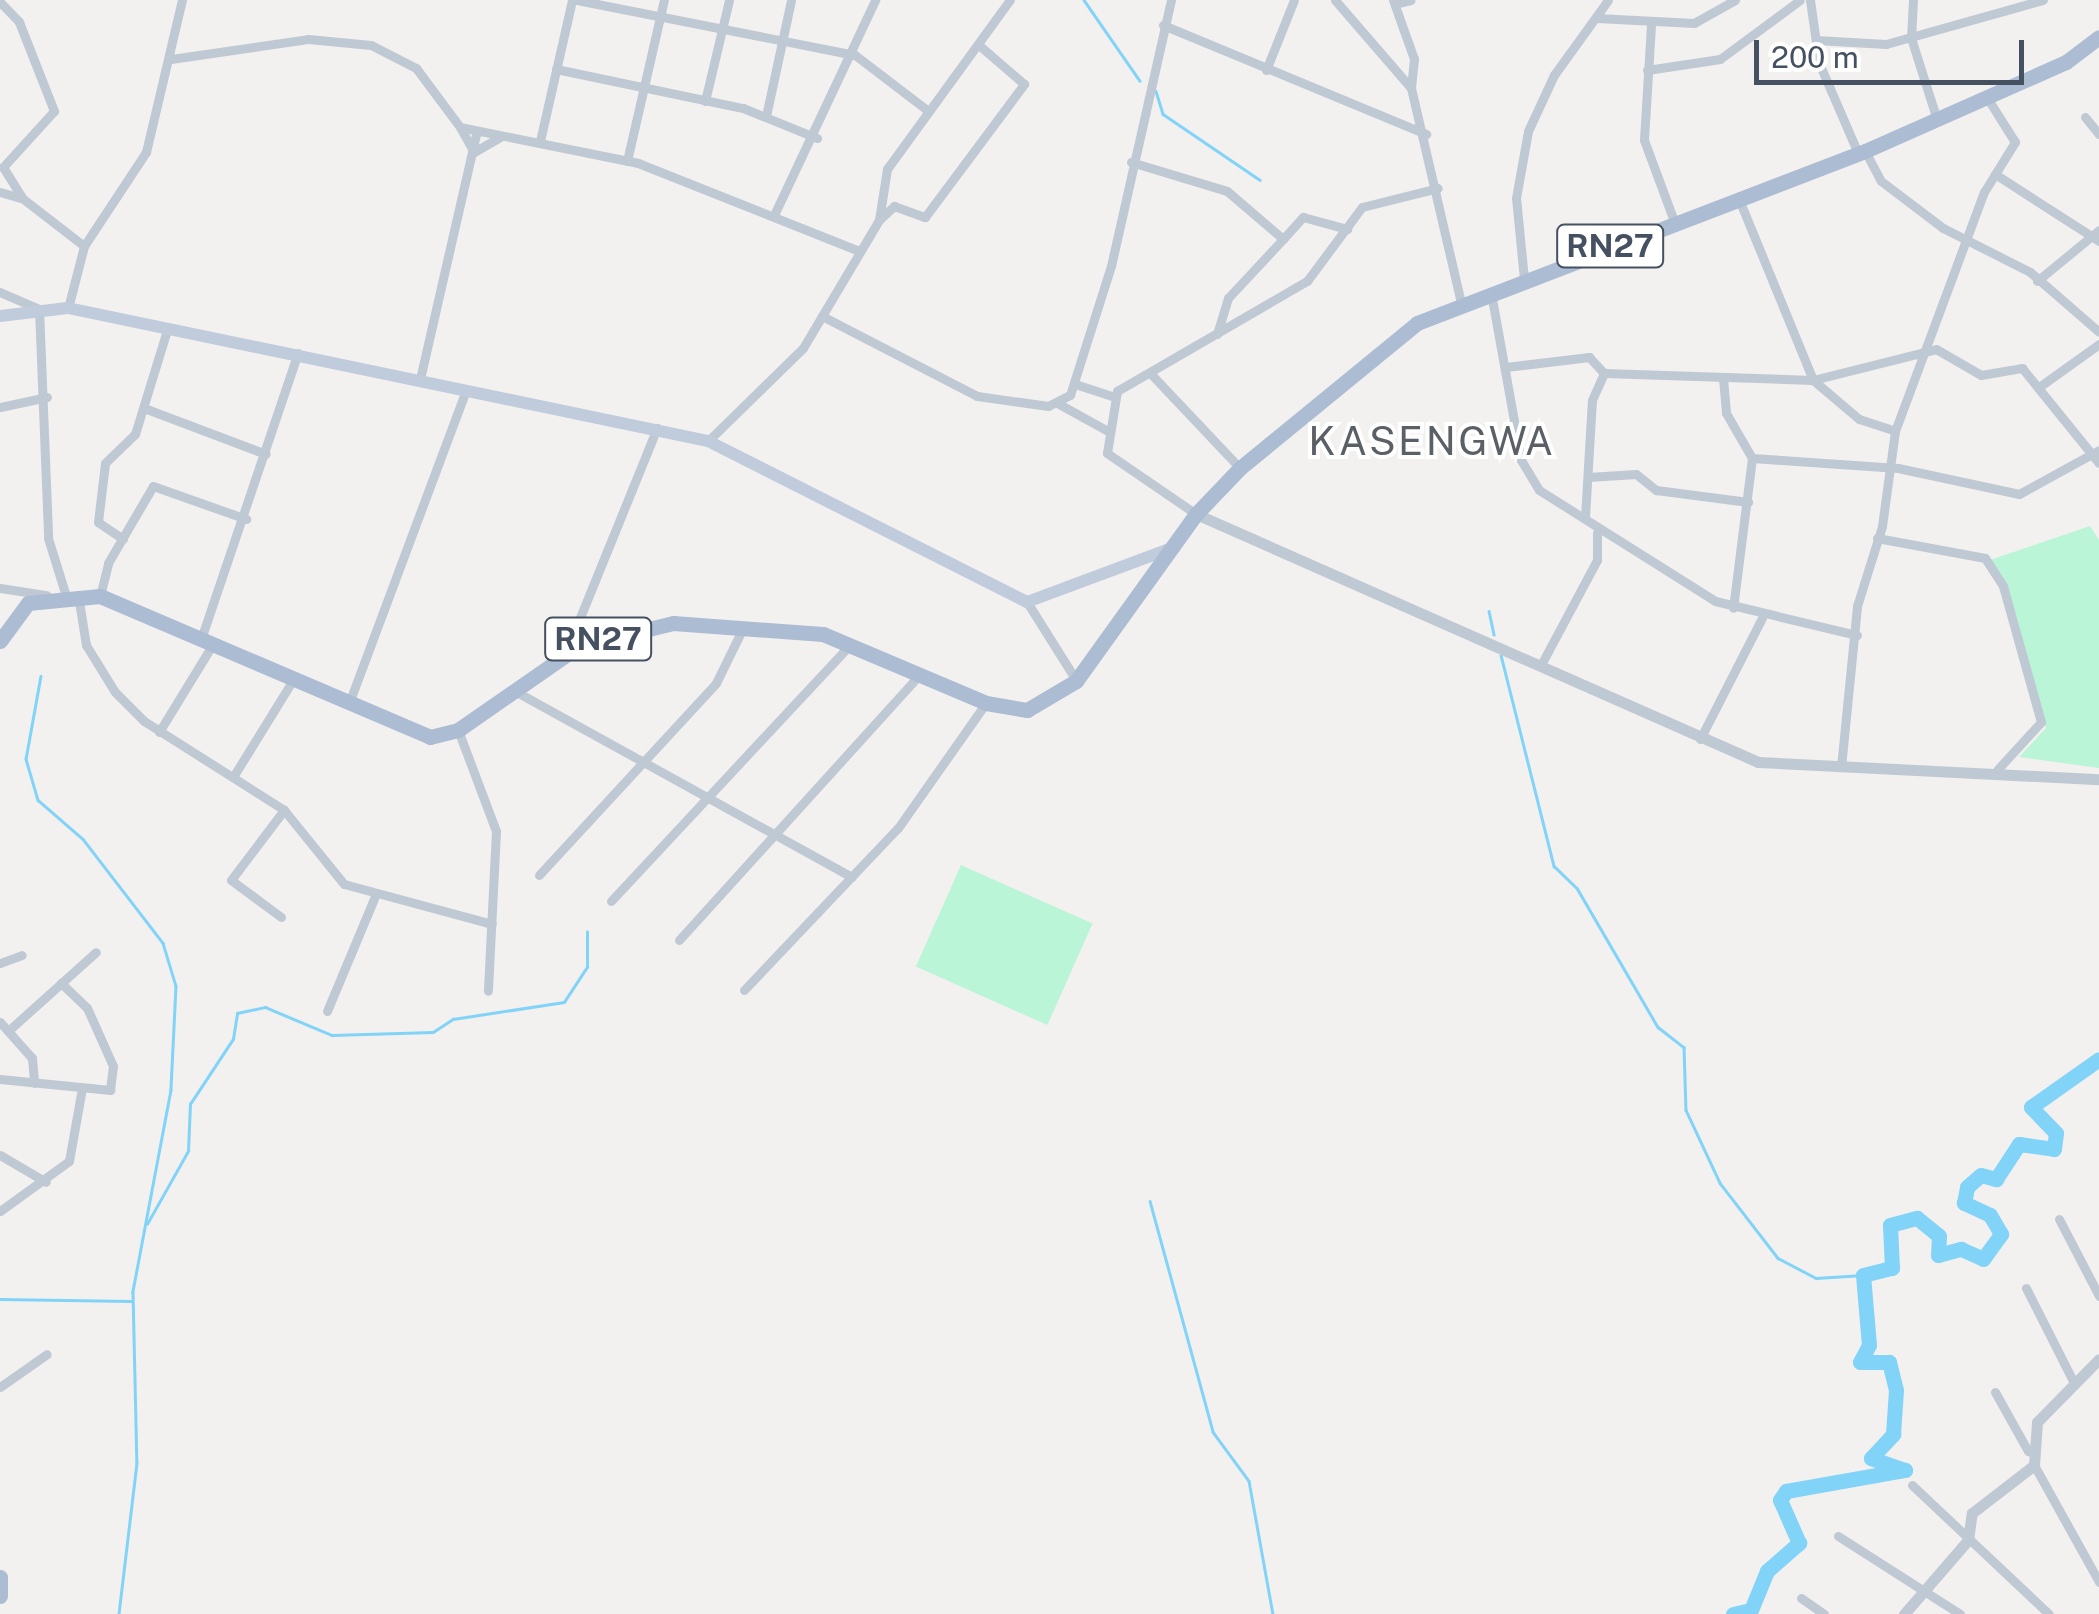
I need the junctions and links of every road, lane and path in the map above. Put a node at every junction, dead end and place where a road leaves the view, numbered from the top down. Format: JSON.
{"nodes":[{"id":1,"x":182,"y":0,"type":"edge"},
{"id":2,"x":575,"y":0,"type":"edge"},
{"id":3,"x":664,"y":0,"type":"edge"},
{"id":4,"x":729,"y":0,"type":"edge"},
{"id":5,"x":791,"y":0,"type":"edge"},
{"id":6,"x":875,"y":0,"type":"edge"},
{"id":7,"x":1010,"y":0,"type":"edge"},
{"id":8,"x":1171,"y":0,"type":"edge"},
{"id":9,"x":1294,"y":0,"type":"edge"},
{"id":10,"x":1335,"y":0,"type":"edge"},
{"id":11,"x":1411,"y":0,"type":"edge"},
{"id":12,"x":1608,"y":0,"type":"edge"},
{"id":13,"x":1736,"y":0,"type":"edge"},
{"id":14,"x":1800,"y":0,"type":"edge"},
{"id":15,"x":1810,"y":0,"type":"edge"},
{"id":16,"x":1913,"y":0,"type":"edge"},
{"id":17,"x":2043,"y":0,"type":"edge"},
{"id":18,"x":0,"y":2,"type":"edge"},
{"id":19,"x":1394,"y":2,"type":"edge"},
{"id":20,"x":661,"y":16,"type":"junction"},
{"id":21,"x":1597,"y":18,"type":"junction"},
{"id":22,"x":1651,"y":25,"type":"junction"},
{"id":23,"x":1164,"y":26,"type":"junction"},
{"id":24,"x":722,"y":28,"type":"junction"},
{"id":25,"x":2099,"y":37,"type":"edge"},
{"id":26,"x":1911,"y":38,"type":"junction"},
{"id":27,"x":782,"y":40,"type":"junction"},
{"id":28,"x":1816,"y":40,"type":"junction"},
{"id":29,"x":980,"y":46,"type":"junction"},
{"id":30,"x":855,"y":55,"type":"junction"},
{"id":31,"x":172,"y":59,"type":"junction"},
{"id":32,"x":556,"y":70,"type":"junction"},
{"id":33,"x":1266,"y":70,"type":"junction"},
{"id":34,"x":1647,"y":70,"type":"junction"},
{"id":35,"x":1411,"y":88,"type":"junction"},
{"id":36,"x":644,"y":90,"type":"junction"},
{"id":37,"x":1986,"y":96,"type":"junction"},
{"id":38,"x":705,"y":101,"type":"junction"},
{"id":39,"x":928,"y":110,"type":"junction"},
{"id":40,"x":766,"y":116,"type":"junction"},
{"id":41,"x":2086,"y":116,"type":"dead end"},
{"id":42,"x":1937,"y":120,"type":"junction"},
{"id":43,"x":460,"y":127,"type":"junction"},
{"id":44,"x":478,"y":131,"type":"junction"},
{"id":45,"x":1426,"y":134,"type":"junction"},
{"id":46,"x":2099,"y":134,"type":"edge"},
{"id":47,"x":502,"y":136,"type":"junction"},
{"id":48,"x":817,"y":138,"type":"junction"},
{"id":49,"x":540,"y":141,"type":"junction"},
{"id":50,"x":474,"y":152,"type":"junction"},
{"id":51,"x":1862,"y":152,"type":"junction"},
{"id":52,"x":628,"y":161,"type":"junction"},
{"id":53,"x":1131,"y":162,"type":"junction"},
{"id":54,"x":1995,"y":174,"type":"junction"},
{"id":55,"x":1438,"y":188,"type":"junction"},
{"id":56,"x":0,"y":192,"type":"edge"},
{"id":57,"x":1738,"y":197,"type":"junction"},
{"id":58,"x":22,"y":198,"type":"junction"},
{"id":59,"x":774,"y":215,"type":"junction"},
{"id":60,"x":879,"y":220,"type":"junction"},
{"id":61,"x":1674,"y":221,"type":"junction"},
{"id":62,"x":1347,"y":229,"type":"junction"},
{"id":63,"x":2097,"y":236,"type":"edge"},
{"id":64,"x":1283,"y":239,"type":"junction"},
{"id":65,"x":1965,"y":239,"type":"junction"},
{"id":66,"x":84,"y":246,"type":"junction"},
{"id":67,"x":857,"y":250,"type":"junction"},
{"id":68,"x":1524,"y":279,"type":"junction"},
{"id":69,"x":2037,"y":281,"type":"junction"},
{"id":70,"x":0,"y":292,"type":"edge"},
{"id":71,"x":1490,"y":293,"type":"junction"},
{"id":72,"x":1461,"y":304,"type":"junction"},
{"id":73,"x":68,"y":308,"type":"junction"},
{"id":74,"x":38,"y":309,"type":"junction"},
{"id":75,"x":0,"y":316,"type":"edge"},
{"id":76,"x":822,"y":316,"type":"junction"},
{"id":77,"x":168,"y":328,"type":"junction"},
{"id":78,"x":2099,"y":332,"type":"edge"},
{"id":79,"x":1218,"y":334,"type":"junction"},
{"id":80,"x":2099,"y":344,"type":"edge"},
{"id":81,"x":1922,"y":349,"type":"junction"},
{"id":82,"x":298,"y":352,"type":"junction"},
{"id":83,"x":1506,"y":367,"type":"junction"},
{"id":84,"x":1604,"y":373,"type":"junction"},
{"id":85,"x":1151,"y":374,"type":"junction"},
{"id":86,"x":420,"y":378,"type":"junction"},
{"id":87,"x":1724,"y":378,"type":"junction"},
{"id":88,"x":1813,"y":380,"type":"junction"},
{"id":89,"x":1075,"y":384,"type":"junction"},
{"id":90,"x":2039,"y":387,"type":"junction"},
{"id":91,"x":466,"y":389,"type":"junction"},
{"id":92,"x":47,"y":396,"type":"junction"},
{"id":93,"x":1115,"y":398,"type":"junction"},
{"id":94,"x":1059,"y":404,"type":"junction"},
{"id":95,"x":0,"y":406,"type":"edge"},
{"id":96,"x":144,"y":408,"type":"junction"},
{"id":97,"x":658,"y":428,"type":"junction"},
{"id":98,"x":1106,"y":430,"type":"junction"},
{"id":99,"x":1896,"y":431,"type":"junction"},
{"id":100,"x":708,"y":441,"type":"junction"},
{"id":101,"x":266,"y":454,"type":"junction"},
{"id":102,"x":2097,"y":456,"type":"edge"},
{"id":103,"x":1752,"y":458,"type":"junction"},
{"id":104,"x":1240,"y":468,"type":"junction"},
{"id":105,"x":1888,"y":472,"type":"junction"},
{"id":106,"x":1588,"y":477,"type":"junction"},
{"id":107,"x":1748,"y":502,"type":"junction"},
{"id":108,"x":1196,"y":514,"type":"junction"},
{"id":109,"x":1585,"y":517,"type":"junction"},
{"id":110,"x":246,"y":520,"type":"junction"},
{"id":111,"x":1597,"y":533,"type":"junction"},
{"id":112,"x":124,"y":538,"type":"junction"},
{"id":113,"x":1877,"y":538,"type":"junction"},
{"id":114,"x":1182,"y":544,"type":"junction"},
{"id":115,"x":0,"y":588,"type":"edge"},
{"id":116,"x":71,"y":593,"type":"junction"},
{"id":117,"x":46,"y":595,"type":"junction"},
{"id":118,"x":100,"y":596,"type":"junction"},
{"id":119,"x":1027,"y":602,"type":"junction"},
{"id":120,"x":1733,"y":608,"type":"junction"},
{"id":121,"x":1762,"y":618,"type":"junction"},
{"id":122,"x":744,"y":625,"type":"junction"},
{"id":123,"x":1857,"y":635,"type":"junction"},
{"id":124,"x":0,"y":641,"type":"edge"},
{"id":125,"x":207,"y":642,"type":"junction"},
{"id":126,"x":851,"y":644,"type":"junction"},
{"id":127,"x":564,"y":654,"type":"junction"},
{"id":128,"x":1543,"y":660,"type":"junction"},
{"id":129,"x":920,"y":674,"type":"junction"},
{"id":130,"x":293,"y":680,"type":"junction"},
{"id":131,"x":1076,"y":681,"type":"junction"},
{"id":132,"x":514,"y":690,"type":"junction"},
{"id":133,"x":986,"y":703,"type":"junction"},
{"id":134,"x":348,"y":706,"type":"junction"},
{"id":135,"x":458,"y":730,"type":"junction"},
{"id":136,"x":159,"y":732,"type":"junction"},
{"id":137,"x":1700,"y":739,"type":"junction"},
{"id":138,"x":642,"y":764,"type":"junction"},
{"id":139,"x":1841,"y":766,"type":"junction"},
{"id":140,"x":1997,"y":770,"type":"junction"},
{"id":141,"x":233,"y":776,"type":"junction"},
{"id":142,"x":2099,"y":779,"type":"edge"},
{"id":143,"x":707,"y":800,"type":"junction"},
{"id":144,"x":284,"y":810,"type":"junction"},
{"id":145,"x":775,"y":837,"type":"junction"},
{"id":146,"x":539,"y":875,"type":"dead end"},
{"id":147,"x":852,"y":877,"type":"junction"},
{"id":148,"x":376,"y":894,"type":"junction"},
{"id":149,"x":610,"y":901,"type":"dead end"},
{"id":150,"x":280,"y":917,"type":"dead end"},
{"id":151,"x":492,"y":924,"type":"junction"},
{"id":152,"x":679,"y":940,"type":"dead end"},
{"id":153,"x":96,"y":952,"type":"dead end"},
{"id":154,"x":22,"y":955,"type":"dead end"},
{"id":155,"x":0,"y":963,"type":"edge"},
{"id":156,"x":61,"y":982,"type":"junction"},
{"id":157,"x":744,"y":990,"type":"dead end"},
{"id":158,"x":488,"y":991,"type":"dead end"},
{"id":159,"x":327,"y":1011,"type":"dead end"},
{"id":160,"x":0,"y":1022,"type":"edge"},
{"id":161,"x":8,"y":1031,"type":"junction"},
{"id":162,"x":0,"y":1078,"type":"edge"},
{"id":163,"x":34,"y":1083,"type":"junction"},
{"id":164,"x":82,"y":1088,"type":"junction"},
{"id":165,"x":0,"y":1155,"type":"edge"},
{"id":166,"x":46,"y":1182,"type":"junction"},
{"id":167,"x":0,"y":1211,"type":"edge"},
{"id":168,"x":2060,"y":1218,"type":"dead end"},
{"id":169,"x":2026,"y":1288,"type":"dead end"},
{"id":170,"x":2099,"y":1296,"type":"edge"},
{"id":171,"x":46,"y":1354,"type":"dead end"},
{"id":172,"x":2099,"y":1358,"type":"edge"},
{"id":173,"x":2073,"y":1381,"type":"junction"},
{"id":174,"x":0,"y":1387,"type":"edge"},
{"id":175,"x":1995,"y":1392,"type":"dead end"},
{"id":176,"x":2028,"y":1451,"type":"junction"},
{"id":177,"x":2034,"y":1465,"type":"junction"},
{"id":178,"x":1912,"y":1484,"type":"dead end"},
{"id":179,"x":1838,"y":1536,"type":"dead end"},
{"id":180,"x":1968,"y":1540,"type":"junction"},
{"id":181,"x":2096,"y":1569,"type":"edge"},
{"id":182,"x":0,"y":1577,"type":"edge"},
{"id":183,"x":2099,"y":1582,"type":"edge"},
{"id":184,"x":1927,"y":1592,"type":"junction"},
{"id":185,"x":0,"y":1596,"type":"edge"},
{"id":186,"x":1801,"y":1598,"type":"dead end"},
{"id":187,"x":1824,"y":1614,"type":"edge"},
{"id":188,"x":1904,"y":1614,"type":"edge"},
{"id":189,"x":1960,"y":1614,"type":"edge"},
{"id":190,"x":2049,"y":1614,"type":"edge"}],
"edges":[{"from":1,"to":31,"type":"street"},
{"from":2,"to":20,"type":"street"},
{"from":2,"to":32,"type":"street"},
{"from":3,"to":20,"type":"street"},
{"from":4,"to":24,"type":"street"},
{"from":5,"to":27,"type":"street"},
{"from":6,"to":30,"type":"street"},
{"from":7,"to":29,"type":"street"},
{"from":8,"to":23,"type":"street"},
{"from":9,"to":33,"type":"street"},
{"from":10,"to":35,"type":"street"},
{"from":11,"to":19,"type":"street"},
{"from":12,"to":21,"type":"street"},
{"from":13,"to":22,"type":"street"},
{"from":14,"to":34,"type":"street"},
{"from":15,"to":28,"type":"street"},
{"from":16,"to":26,"type":"street"},
{"from":17,"to":26,"type":"street"},
{"from":18,"to":58,"type":"street"},
{"from":19,"to":35,"type":"street"},
{"from":20,"to":24,"type":"street"},
{"from":20,"to":36,"type":"street"},
{"from":21,"to":22,"type":"street"},
{"from":21,"to":68,"type":"street"},
{"from":22,"to":34,"type":"street"},
{"from":23,"to":33,"type":"street"},
{"from":23,"to":53,"type":"street"},
{"from":24,"to":27,"type":"street"},
{"from":24,"to":38,"type":"street"},
{"from":25,"to":37,"type":"main road","number":"RN27"},
{"from":26,"to":28,"type":"street"},
{"from":26,"to":42,"type":"street"},
{"from":27,"to":30,"type":"street"},
{"from":27,"to":40,"type":"street"},
{"from":28,"to":51,"type":"street"},
{"from":29,"to":39,"type":"street"},
{"from":29,"to":60,"type":"street"},
{"from":30,"to":39,"type":"street"},
{"from":30,"to":48,"type":"street"},
{"from":31,"to":43,"type":"street"},
{"from":31,"to":66,"type":"street"},
{"from":32,"to":36,"type":"street"},
{"from":32,"to":49,"type":"street"},
{"from":33,"to":45,"type":"street"},
{"from":34,"to":61,"type":"street"},
{"from":35,"to":45,"type":"street"},
{"from":36,"to":38,"type":"street"},
{"from":36,"to":52,"type":"street"},
{"from":37,"to":42,"type":"main road","number":"RN27"},
{"from":37,"to":54,"type":"street"},
{"from":38,"to":40,"type":"street"},
{"from":39,"to":60,"type":"street"},
{"from":40,"to":48,"type":"street"},
{"from":41,"to":46,"type":"street"},
{"from":42,"to":51,"type":"main road","number":"RN27"},
{"from":43,"to":44,"type":"street"},
{"from":43,"to":50,"type":"street"},
{"from":44,"to":47,"type":"street"},
{"from":44,"to":50,"type":"street"},
{"from":45,"to":55,"type":"street"},
{"from":47,"to":49,"type":"street"},
{"from":47,"to":50,"type":"street"},
{"from":48,"to":59,"type":"street"},
{"from":49,"to":52,"type":"street"},
{"from":50,"to":86,"type":"street"},
{"from":51,"to":57,"type":"main road","number":"RN27"},
{"from":51,"to":65,"type":"street"},
{"from":52,"to":59,"type":"street"},
{"from":53,"to":64,"type":"street"},
{"from":53,"to":89,"type":"street"},
{"from":54,"to":63,"type":"street"},
{"from":54,"to":65,"type":"street"},
{"from":55,"to":62,"type":"street"},
{"from":55,"to":72,"type":"street"},
{"from":56,"to":58,"type":"street"},
{"from":57,"to":61,"type":"main road","number":"RN27"},
{"from":57,"to":88,"type":"street"},
{"from":58,"to":66,"type":"street"},
{"from":59,"to":67,"type":"street"},
{"from":60,"to":67,"type":"street"},
{"from":61,"to":68,"type":"main road","number":"RN27"},
{"from":62,"to":64,"type":"street"},
{"from":62,"to":79,"type":"street"},
{"from":63,"to":69,"type":"street"},
{"from":64,"to":79,"type":"street"},
{"from":65,"to":69,"type":"street"},
{"from":65,"to":81,"type":"street"},
{"from":66,"to":73,"type":"street"},
{"from":67,"to":76,"type":"street"},
{"from":68,"to":71,"type":"main road","number":"RN27"},
{"from":69,"to":78,"type":"street"},
{"from":70,"to":74,"type":"street"},
{"from":71,"to":72,"type":"main road","number":"RN27"},
{"from":71,"to":83,"type":"street"},
{"from":72,"to":104,"type":"main road","number":"RN27"},
{"from":73,"to":74,"type":"main road"},
{"from":73,"to":77,"type":"main road"},
{"from":74,"to":75,"type":"main road"},
{"from":74,"to":92,"type":"street"},
{"from":76,"to":94,"type":"street"},
{"from":76,"to":100,"type":"street"},
{"from":77,"to":82,"type":"main road"},
{"from":77,"to":96,"type":"street"},
{"from":79,"to":85,"type":"street"},
{"from":80,"to":90,"type":"street"},
{"from":81,"to":88,"type":"street"},
{"from":81,"to":90,"type":"street"},
{"from":81,"to":99,"type":"street"},
{"from":82,"to":86,"type":"main road"},
{"from":82,"to":101,"type":"street"},
{"from":83,"to":84,"type":"street"},
{"from":83,"to":109,"type":"street"},
{"from":84,"to":87,"type":"street"},
{"from":84,"to":106,"type":"street"},
{"from":85,"to":93,"type":"street"},
{"from":85,"to":104,"type":"street"},
{"from":86,"to":91,"type":"main road"},
{"from":87,"to":88,"type":"street"},
{"from":87,"to":103,"type":"street"},
{"from":88,"to":99,"type":"street"},
{"from":89,"to":93,"type":"street"},
{"from":89,"to":94,"type":"street"},
{"from":90,"to":102,"type":"street"},
{"from":91,"to":97,"type":"main road"},
{"from":91,"to":134,"type":"street"},
{"from":92,"to":95,"type":"street"},
{"from":92,"to":116,"type":"street"},
{"from":93,"to":98,"type":"street"},
{"from":94,"to":98,"type":"street"},
{"from":96,"to":101,"type":"street"},
{"from":96,"to":112,"type":"street"},
{"from":97,"to":100,"type":"main road"},
{"from":97,"to":127,"type":"street"},
{"from":98,"to":108,"type":"street"},
{"from":99,"to":105,"type":"street"},
{"from":100,"to":119,"type":"main road"},
{"from":101,"to":110,"type":"street"},
{"from":102,"to":105,"type":"street"},
{"from":103,"to":105,"type":"street"},
{"from":103,"to":107,"type":"street"},
{"from":104,"to":108,"type":"main road","number":"RN27"},
{"from":105,"to":113,"type":"street"},
{"from":106,"to":107,"type":"street"},
{"from":106,"to":109,"type":"street"},
{"from":107,"to":120,"type":"street"},
{"from":108,"to":114,"type":"main road","number":"RN27"},
{"from":108,"to":128,"type":"street"},
{"from":109,"to":111,"type":"street"},
{"from":110,"to":112,"type":"street"},
{"from":110,"to":125,"type":"street"},
{"from":111,"to":120,"type":"street"},
{"from":111,"to":128,"type":"street"},
{"from":112,"to":118,"type":"street"},
{"from":113,"to":123,"type":"street"},
{"from":113,"to":140,"type":"street"},
{"from":114,"to":119,"type":"main road"},
{"from":114,"to":131,"type":"main road","number":"RN27"},
{"from":115,"to":117,"type":"street"},
{"from":116,"to":117,"type":"main road"},
{"from":116,"to":118,"type":"main road"},
{"from":116,"to":136,"type":"street"},
{"from":117,"to":124,"type":"main road"},
{"from":118,"to":125,"type":"main road"},
{"from":119,"to":131,"type":"street"},
{"from":120,"to":121,"type":"street"},
{"from":121,"to":123,"type":"street"},
{"from":121,"to":137,"type":"street"},
{"from":122,"to":126,"type":"main road","number":"RN27"},
{"from":122,"to":127,"type":"main road","number":"RN27"},
{"from":122,"to":138,"type":"street"},
{"from":123,"to":139,"type":"street"},
{"from":125,"to":130,"type":"main road"},
{"from":125,"to":136,"type":"street"},
{"from":126,"to":129,"type":"main road","number":"RN27"},
{"from":126,"to":143,"type":"street"},
{"from":127,"to":132,"type":"main road","number":"RN27"},
{"from":128,"to":137,"type":"street"},
{"from":129,"to":133,"type":"main road","number":"RN27"},
{"from":129,"to":145,"type":"street"},
{"from":130,"to":134,"type":"main road"},
{"from":130,"to":141,"type":"street"},
{"from":131,"to":133,"type":"main road","number":"RN27"},
{"from":132,"to":135,"type":"main road","number":"RN27"},
{"from":132,"to":138,"type":"street"},
{"from":133,"to":147,"type":"street"},
{"from":134,"to":135,"type":"main road"},
{"from":135,"to":151,"type":"street"},
{"from":136,"to":141,"type":"street"},
{"from":137,"to":139,"type":"street"},
{"from":138,"to":143,"type":"street"},
{"from":138,"to":146,"type":"street"},
{"from":139,"to":140,"type":"street"},
{"from":140,"to":142,"type":"street"},
{"from":141,"to":144,"type":"street"},
{"from":143,"to":145,"type":"street"},
{"from":143,"to":149,"type":"street"},
{"from":144,"to":148,"type":"street"},
{"from":144,"to":150,"type":"street"},
{"from":145,"to":147,"type":"street"},
{"from":145,"to":152,"type":"street"},
{"from":147,"to":157,"type":"street"},
{"from":148,"to":151,"type":"street"},
{"from":148,"to":159,"type":"street"},
{"from":151,"to":158,"type":"street"},
{"from":153,"to":156,"type":"street"},
{"from":154,"to":155,"type":"street"},
{"from":156,"to":161,"type":"street"},
{"from":156,"to":164,"type":"street"},
{"from":160,"to":161,"type":"street"},
{"from":161,"to":163,"type":"street"},
{"from":162,"to":163,"type":"street"},
{"from":163,"to":164,"type":"street"},
{"from":164,"to":166,"type":"street"},
{"from":165,"to":166,"type":"street"},
{"from":166,"to":167,"type":"street"},
{"from":168,"to":170,"type":"street"},
{"from":169,"to":173,"type":"street"},
{"from":171,"to":174,"type":"street"},
{"from":172,"to":173,"type":"street"},
{"from":173,"to":176,"type":"street"},
{"from":175,"to":176,"type":"street"},
{"from":176,"to":177,"type":"street"},
{"from":177,"to":180,"type":"street"},
{"from":177,"to":181,"type":"street"},
{"from":178,"to":180,"type":"street"},
{"from":179,"to":184,"type":"street"},
{"from":180,"to":184,"type":"street"},
{"from":180,"to":190,"type":"street"},
{"from":181,"to":183,"type":"street"},
{"from":182,"to":185,"type":"main road"},
{"from":184,"to":188,"type":"street"},
{"from":184,"to":189,"type":"street"},
{"from":186,"to":187,"type":"street"}]}
